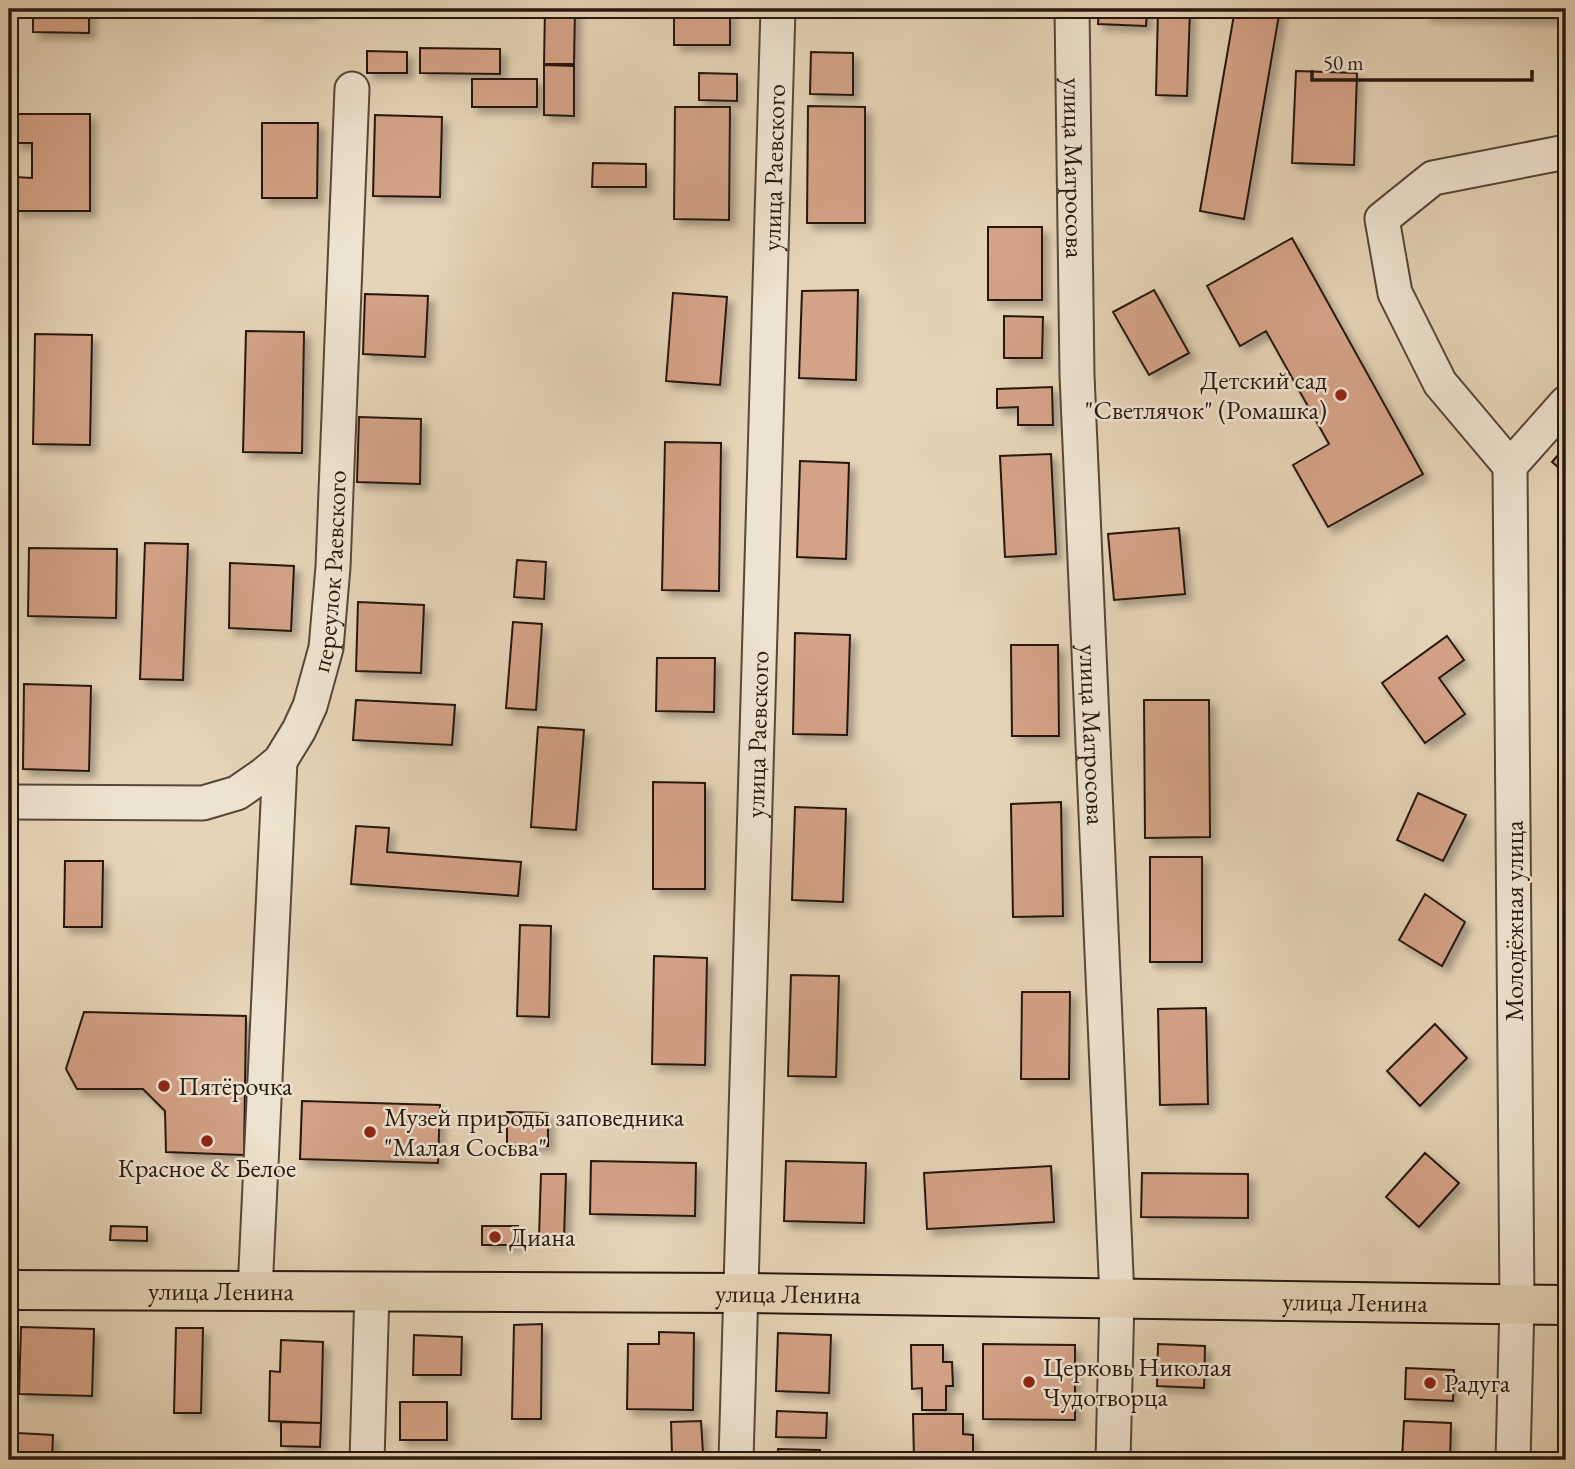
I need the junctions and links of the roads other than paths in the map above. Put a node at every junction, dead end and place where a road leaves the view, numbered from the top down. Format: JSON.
{"nodes":[{"id":1,"x":778,"y":9,"type":"edge"},
{"id":2,"x":1072,"y":9,"type":"edge"},
{"id":3,"x":352,"y":89,"type":"dead end"},
{"id":4,"x":1566,"y":152,"type":"edge"},
{"id":5,"x":1566,"y":403,"type":"edge"},
{"id":6,"x":1510,"y":466,"type":"junction"},
{"id":7,"x":280,"y":761,"type":"junction"},
{"id":8,"x":9,"y":802,"type":"edge"},
{"id":9,"x":9,"y":1290,"type":"edge"},
{"id":10,"x":255,"y":1291,"type":"junction"},
{"id":11,"x":372,"y":1291,"type":"junction"},
{"id":12,"x":742,"y":1293,"type":"junction"},
{"id":13,"x":1117,"y":1298,"type":"junction"},
{"id":14,"x":1517,"y":1304,"type":"junction"},
{"id":15,"x":1566,"y":1305,"type":"edge"},
{"id":16,"x":367,"y":1460,"type":"edge"},
{"id":17,"x":736,"y":1460,"type":"edge"},
{"id":18,"x":1113,"y":1460,"type":"edge"},
{"id":19,"x":1513,"y":1460,"type":"edge"}],
"edges":[{"from":1,"to":12,"type":"street","name":"улица Раевского"},
{"from":2,"to":13,"type":"street","name":"улица Матросова"},
{"from":3,"to":7,"type":"street","name":"переулок Раевского"},
{"from":4,"to":6,"type":"street"},
{"from":5,"to":6,"type":"street"},
{"from":6,"to":14,"type":"street","name":"Молодёжная улица"},
{"from":7,"to":8,"type":"street","name":"переулок Раевского"},
{"from":7,"to":10,"type":"street"},
{"from":9,"to":10,"type":"main road","name":"улица Ленина"},
{"from":10,"to":11,"type":"main road","name":"улица Ленина"},
{"from":11,"to":12,"type":"main road","name":"улица Ленина"},
{"from":11,"to":16,"type":"street"},
{"from":12,"to":13,"type":"main road","name":"улица Ленина"},
{"from":12,"to":17,"type":"street","name":"улица Раевского"},
{"from":13,"to":14,"type":"main road","name":"улица Ленина"},
{"from":13,"to":18,"type":"street","name":"улица Матросова"},
{"from":14,"to":15,"type":"main road","name":"улица Ленина"},
{"from":14,"to":19,"type":"street","name":"Молодёжная улица"}]}
